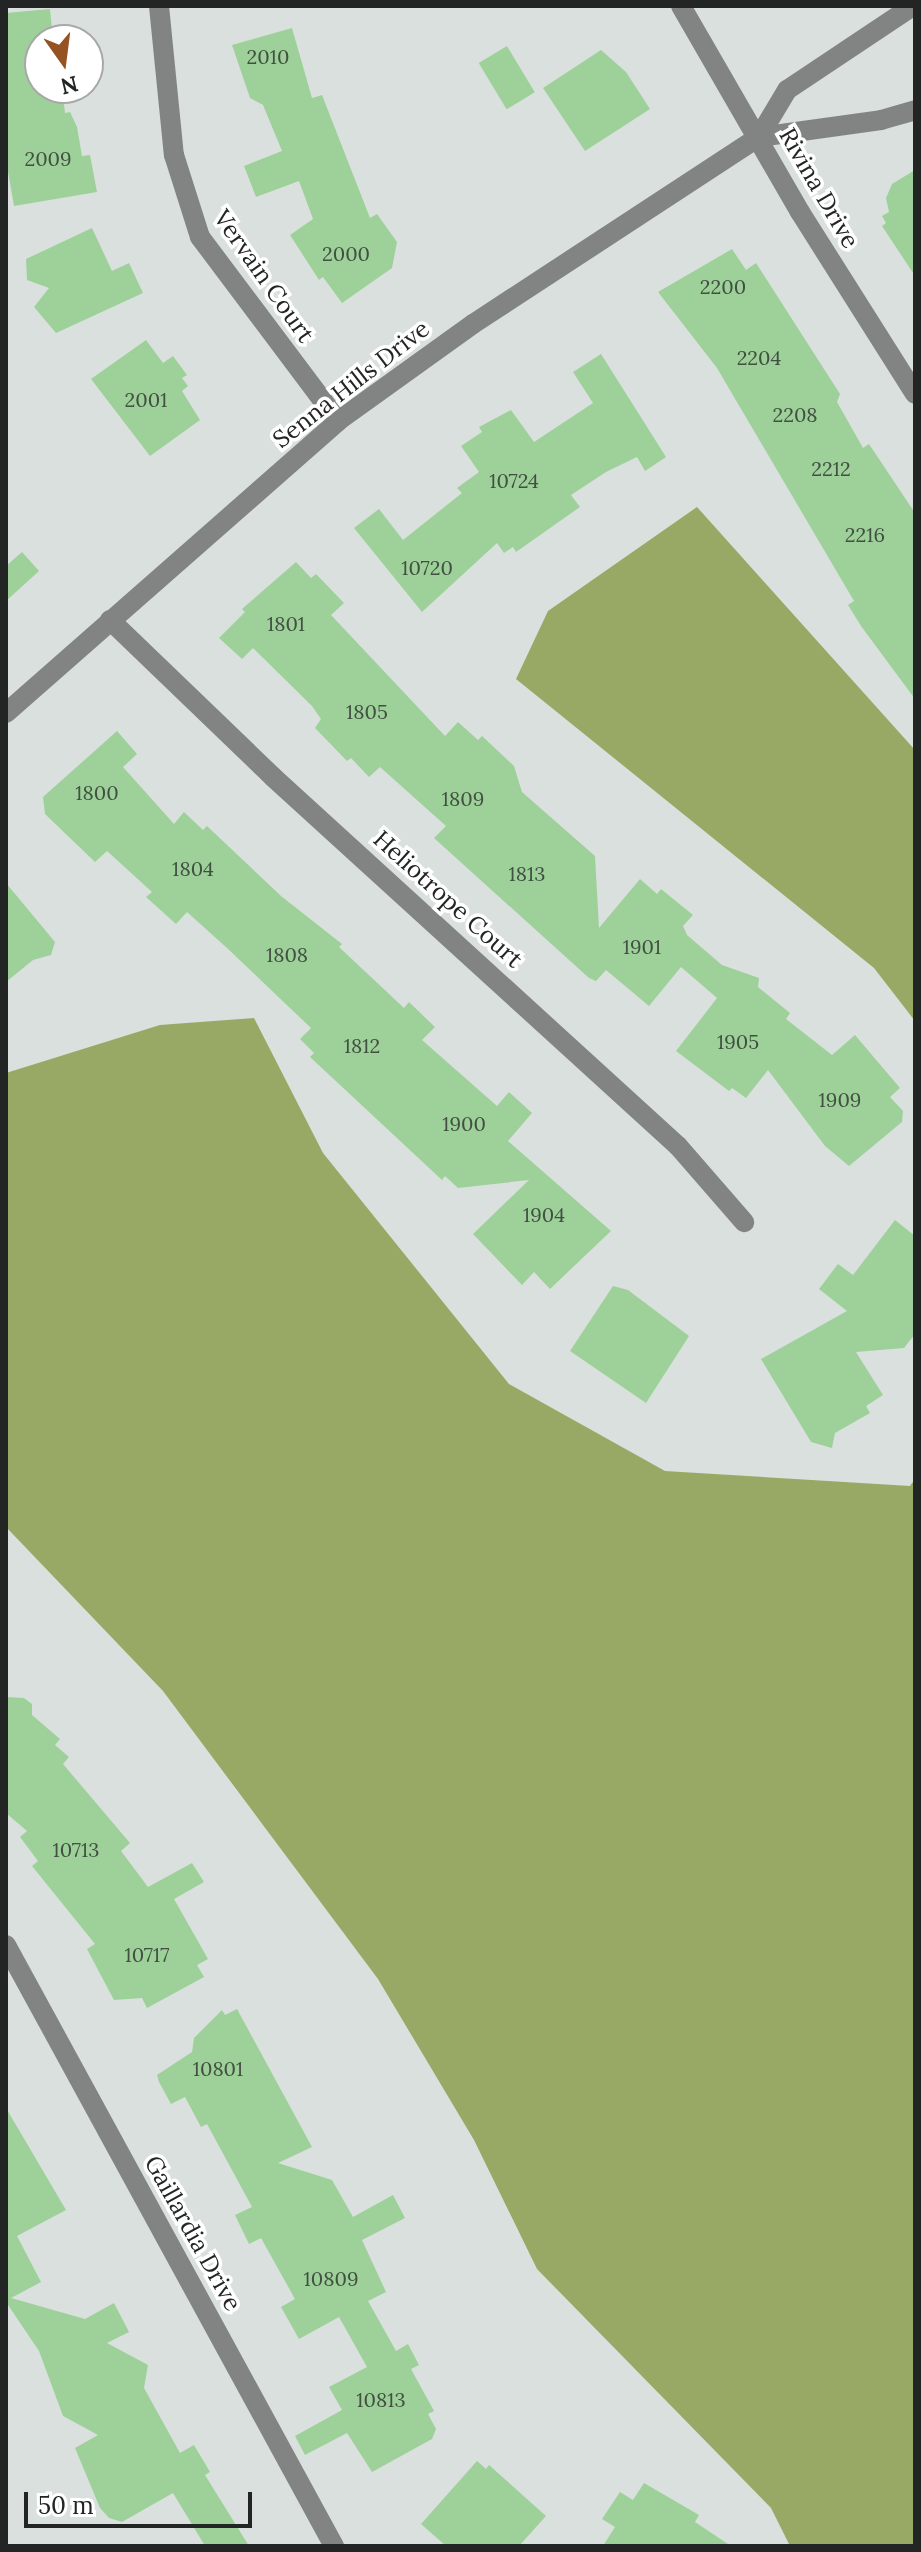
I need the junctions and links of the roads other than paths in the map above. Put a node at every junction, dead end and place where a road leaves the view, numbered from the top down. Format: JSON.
{"nodes":[{"id":1,"x":159,"y":6,"type":"edge"},
{"id":2,"x":681,"y":6,"type":"edge"},
{"id":3,"x":913,"y":6,"type":"edge"},
{"id":4,"x":915,"y":110,"type":"edge"},
{"id":5,"x":759,"y":137,"type":"junction"},
{"id":6,"x":915,"y":394,"type":"edge"},
{"id":7,"x":338,"y":421,"type":"junction"},
{"id":8,"x":110,"y":620,"type":"junction"},
{"id":9,"x":6,"y":713,"type":"edge"},
{"id":10,"x":744,"y":1222,"type":"dead end"},
{"id":11,"x":6,"y":1945,"type":"edge"},
{"id":12,"x":334,"y":2546,"type":"edge"}],
"edges":[{"from":1,"to":7,"type":"street","name":"Vervain Court"},
{"from":2,"to":5,"type":"street","name":"Rivina Drive"},
{"from":3,"to":5,"type":"street","name":"Senna Hills Drive"},
{"from":4,"to":5,"type":"street","name":"Senna Hills Drive"},
{"from":5,"to":6,"type":"street","name":"Rivina Drive"},
{"from":5,"to":7,"type":"street","name":"Senna Hills Drive"},
{"from":7,"to":8,"type":"street","name":"Senna Hills Drive"},
{"from":8,"to":9,"type":"street","name":"Senna Hills Drive"},
{"from":8,"to":10,"type":"street","name":"Heliotrope Court"},
{"from":11,"to":12,"type":"street","name":"Gaillardia Drive"}]}
